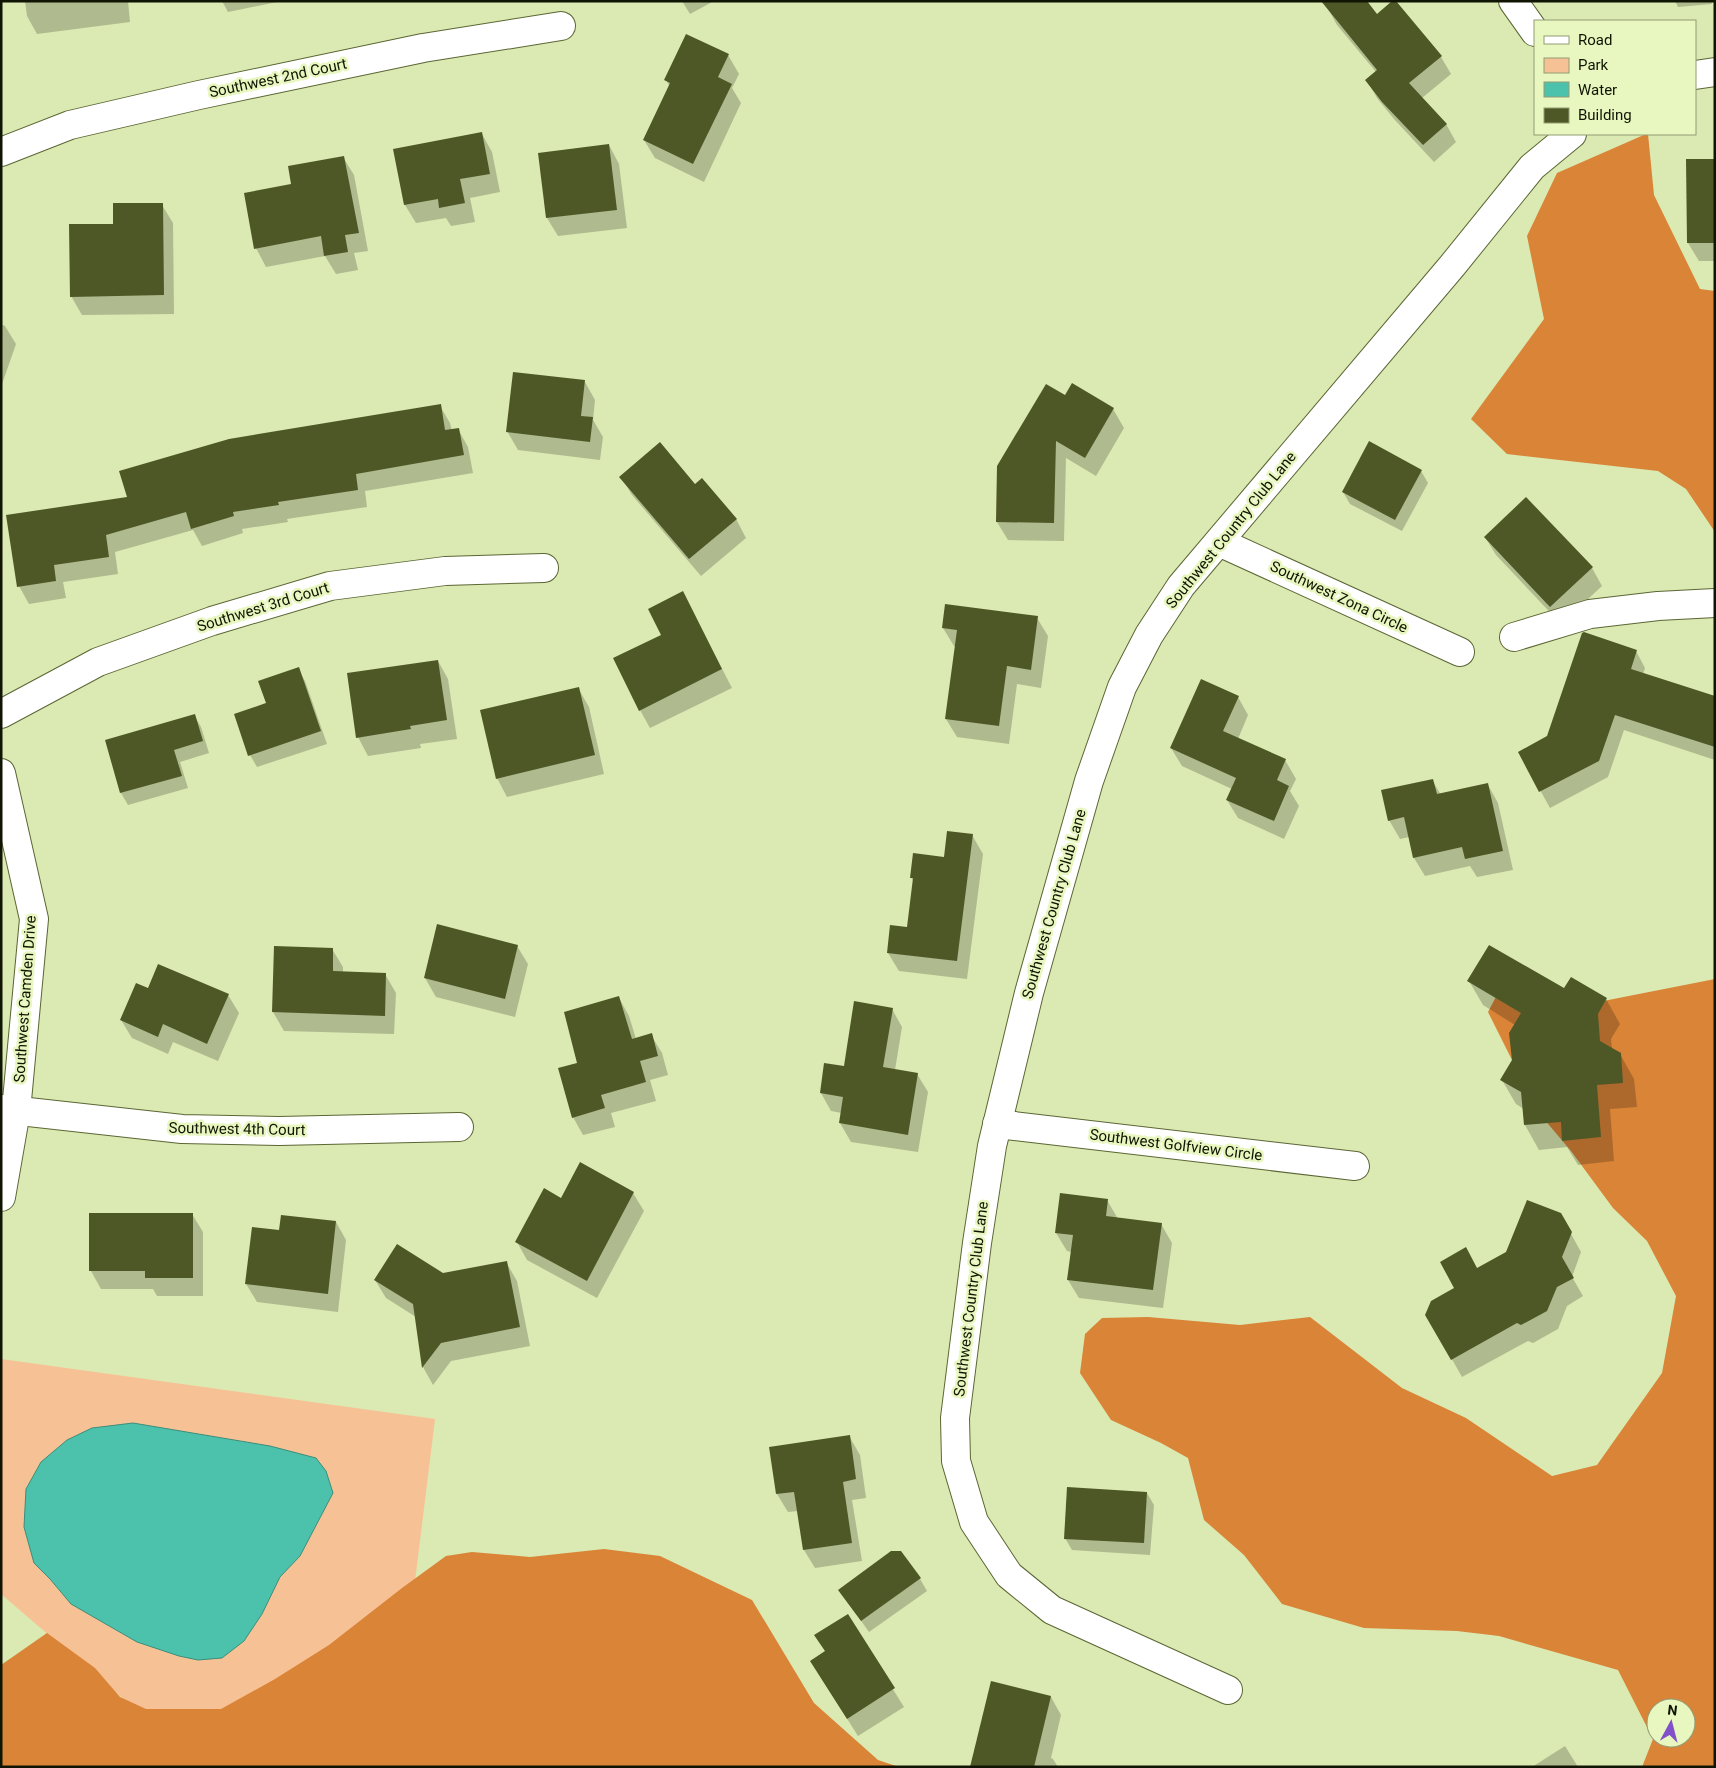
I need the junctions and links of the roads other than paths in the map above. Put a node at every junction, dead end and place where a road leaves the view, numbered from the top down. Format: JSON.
{"nodes":[{"id":1,"x":1513,"y":1,"type":"edge"},
{"id":2,"x":561,"y":26,"type":"dead end"},
{"id":3,"x":1534,"y":31,"type":"edge"},
{"id":4,"x":1715,"y":72,"type":"edge"},
{"id":5,"x":1696,"y":75,"type":"edge"},
{"id":6,"x":1571,"y":135,"type":"edge"},
{"id":7,"x":1,"y":152,"type":"edge"},
{"id":8,"x":1219,"y":542,"type":"junction"},
{"id":9,"x":544,"y":568,"type":"dead end"},
{"id":10,"x":1715,"y":603,"type":"edge"},
{"id":11,"x":1514,"y":637,"type":"dead end"},
{"id":12,"x":1460,"y":652,"type":"dead end"},
{"id":13,"x":1,"y":714,"type":"edge"},
{"id":14,"x":1,"y":774,"type":"edge"},
{"id":15,"x":9,"y":1110,"type":"edge"},
{"id":16,"x":997,"y":1124,"type":"junction"},
{"id":17,"x":459,"y":1128,"type":"dead end"},
{"id":18,"x":1355,"y":1166,"type":"dead end"},
{"id":19,"x":1,"y":1197,"type":"edge"},
{"id":20,"x":1228,"y":1690,"type":"dead end"}],
"edges":[{"from":1,"to":3,"type":"street"},
{"from":2,"to":7,"type":"street","name":"Southwest 2nd Court"},
{"from":4,"to":5,"type":"street"},
{"from":6,"to":8,"type":"street","name":"Southwest Country Club Lane"},
{"from":8,"to":12,"type":"street","name":"Southwest Zona Circle"},
{"from":8,"to":16,"type":"street","name":"Southwest Country Club Lane"},
{"from":9,"to":13,"type":"street","name":"Southwest 3rd Court"},
{"from":10,"to":11,"type":"street"},
{"from":14,"to":15,"type":"street","name":"Southwest Camden Drive"},
{"from":15,"to":17,"type":"street","name":"Southwest 4th Court"},
{"from":15,"to":19,"type":"street","name":"Southwest Camden Drive"},
{"from":16,"to":18,"type":"street","name":"Southwest Golfview Circle"},
{"from":16,"to":20,"type":"street","name":"Southwest Country Club Lane"}]}
